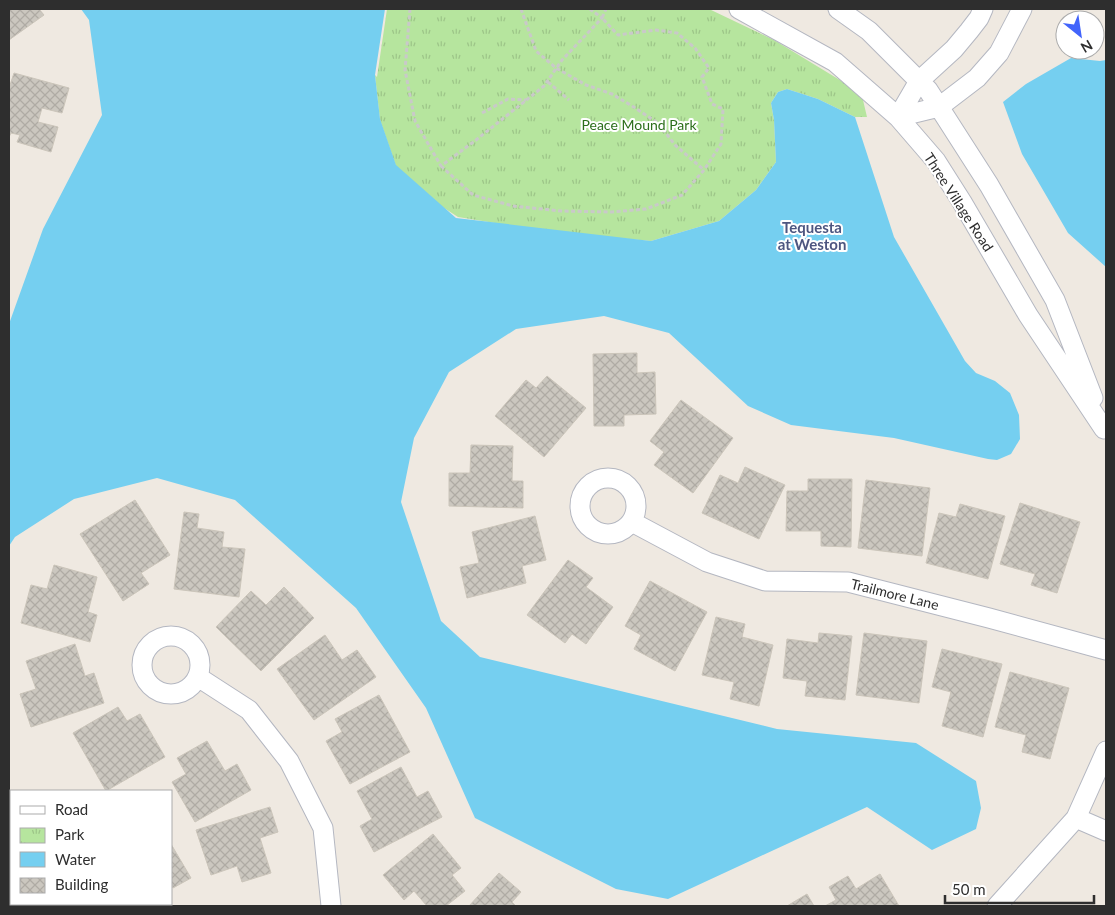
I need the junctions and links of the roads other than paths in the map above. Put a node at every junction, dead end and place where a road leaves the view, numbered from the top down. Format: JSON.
{"nodes":[{"id":1,"x":739,"y":9,"type":"edge"},
{"id":2,"x":838,"y":9,"type":"edge"},
{"id":3,"x":983,"y":9,"type":"edge"},
{"id":4,"x":1022,"y":9,"type":"edge"},
{"id":5,"x":919,"y":82,"type":"junction"},
{"id":6,"x":939,"y":107,"type":"junction"},
{"id":7,"x":898,"y":117,"type":"junction"},
{"id":8,"x":1105,"y":432,"type":"edge"},
{"id":9,"x":632,"y":522,"type":"dead end"},
{"id":10,"x":1106,"y":650,"type":"edge"},
{"id":11,"x":198,"y":677,"type":"dead end"},
{"id":12,"x":1106,"y":751,"type":"edge"},
{"id":13,"x":1076,"y":818,"type":"junction"},
{"id":14,"x":1106,"y":831,"type":"edge"},
{"id":15,"x":331,"y":906,"type":"edge"},
{"id":16,"x":997,"y":906,"type":"edge"}],
"edges":[{"from":1,"to":7,"type":"street","name":"Three Village Road"},
{"from":2,"to":5,"type":"street","name":"Three Village Road"},
{"from":3,"to":5,"type":"street"},
{"from":4,"to":6,"type":"street"},
{"from":5,"to":6,"type":"street","name":"Three Village Road"},
{"from":5,"to":7,"type":"street"},
{"from":6,"to":7,"type":"street"},
{"from":6,"to":8,"type":"street","name":"Three Village Road"},
{"from":7,"to":8,"type":"street","name":"Three Village Road"},
{"from":9,"to":10,"type":"street","name":"Trailmore Lane"},
{"from":11,"to":15,"type":"street"},
{"from":12,"to":13,"type":"street"},
{"from":13,"to":14,"type":"street"},
{"from":13,"to":16,"type":"street"}]}
